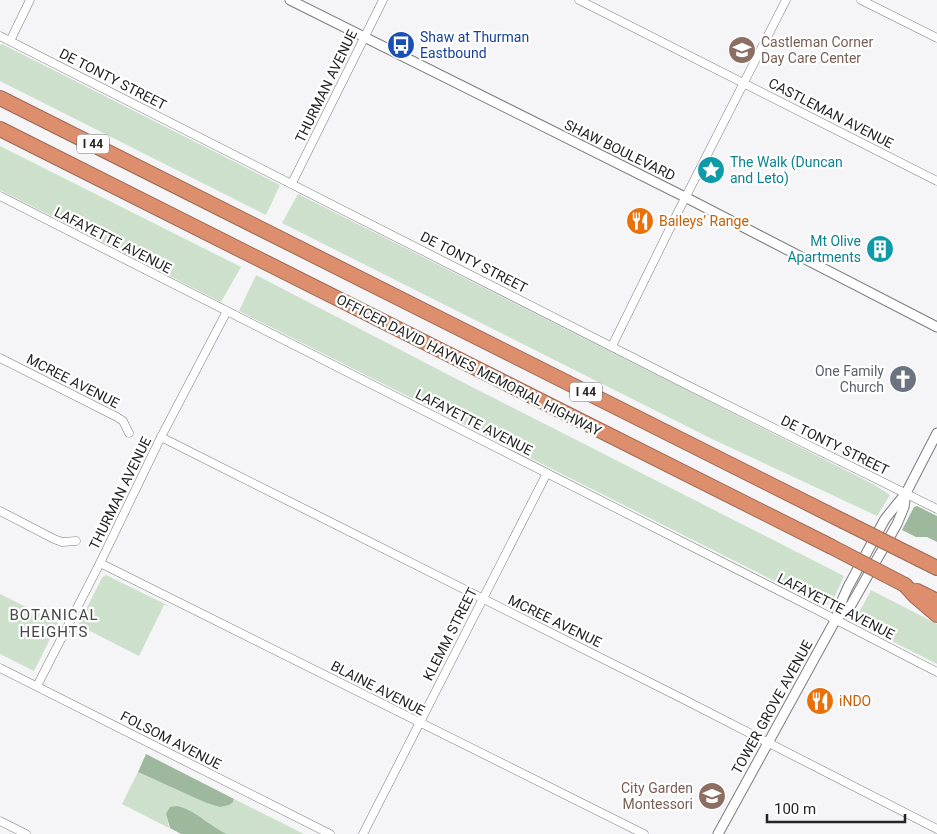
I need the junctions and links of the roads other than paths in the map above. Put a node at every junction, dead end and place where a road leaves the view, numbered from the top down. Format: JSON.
{"nodes":[{"id":1,"x":30,"y":0,"type":"edge"},
{"id":2,"x":290,"y":0,"type":"edge"},
{"id":3,"x":383,"y":0,"type":"edge"},
{"id":4,"x":579,"y":0,"type":"edge"},
{"id":5,"x":786,"y":0,"type":"edge"},
{"id":6,"x":861,"y":0,"type":"edge"},
{"id":7,"x":0,"y":36,"type":"edge"},
{"id":8,"x":364,"y":37,"type":"junction"},
{"id":9,"x":937,"y":38,"type":"edge"},
{"id":10,"x":10,"y":41,"type":"junction"},
{"id":11,"x":744,"y":83,"type":"junction"},
{"id":12,"x":0,"y":98,"type":"edge"},
{"id":13,"x":0,"y":129,"type":"edge"},
{"id":14,"x":937,"y":180,"type":"edge"},
{"id":15,"x":292,"y":184,"type":"junction"},
{"id":16,"x":0,"y":196,"type":"edge"},
{"id":17,"x":685,"y":197,"type":"junction"},
{"id":18,"x":227,"y":311,"type":"junction"},
{"id":19,"x":937,"y":327,"type":"edge"},
{"id":20,"x":612,"y":346,"type":"junction"},
{"id":21,"x":0,"y":358,"type":"edge"},
{"id":22,"x":129,"y":433,"type":"dead end"},
{"id":23,"x":937,"y":433,"type":"edge"},
{"id":24,"x":161,"y":438,"type":"junction"},
{"id":25,"x":547,"y":473,"type":"junction"},
{"id":26,"x":906,"y":494,"type":"junction"},
{"id":27,"x":937,"y":509,"type":"edge"},
{"id":28,"x":0,"y":512,"type":"edge"},
{"id":29,"x":76,"y":541,"type":"dead end"},
{"id":30,"x":918,"y":559,"type":"junction"},
{"id":31,"x":937,"y":561,"type":"edge"},
{"id":32,"x":100,"y":563,"type":"junction"},
{"id":33,"x":937,"y":568,"type":"edge"},
{"id":34,"x":905,"y":585,"type":"junction"},
{"id":35,"x":482,"y":599,"type":"junction"},
{"id":36,"x":937,"y":601,"type":"edge"},
{"id":37,"x":937,"y":615,"type":"edge"},
{"id":38,"x":836,"y":619,"type":"junction"},
{"id":39,"x":0,"y":668,"type":"edge"},
{"id":40,"x":937,"y":672,"type":"edge"},
{"id":41,"x":37,"y":686,"type":"junction"},
{"id":42,"x":420,"y":723,"type":"junction"},
{"id":43,"x":768,"y":742,"type":"junction"},
{"id":44,"x":0,"y":821,"type":"edge"},
{"id":45,"x":937,"y":829,"type":"edge"},
{"id":46,"x":26,"y":834,"type":"edge"},
{"id":47,"x":330,"y":834,"type":"edge"},
{"id":48,"x":364,"y":834,"type":"edge"},
{"id":49,"x":644,"y":834,"type":"edge"},
{"id":50,"x":718,"y":834,"type":"edge"}],
"edges":[{"from":1,"to":10,"type":"street"},
{"from":2,"to":8,"type":"street","name":"SHAW BOULEVARD"},
{"from":3,"to":8,"type":"street","name":"THURMAN AVENUE"},
{"from":4,"to":11,"type":"street","name":"CASTLEMAN AVENUE"},
{"from":5,"to":11,"type":"street"},
{"from":6,"to":9,"type":"street"},
{"from":7,"to":10,"type":"street","name":"DE TONTY STREET"},
{"from":8,"to":15,"type":"street","name":"THURMAN AVENUE"},
{"from":8,"to":17,"type":"street","name":"SHAW BOULEVARD"},
{"from":10,"to":15,"type":"street","name":"DE TONTY STREET"},
{"from":11,"to":14,"type":"street","name":"CASTLEMAN AVENUE"},
{"from":11,"to":17,"type":"street"},
{"from":12,"to":30,"type":"highway","name":"OFFICER DAVID HAYNES MEMORIAL HIGHWAY","number":"I 44","bridge":true},
{"from":13,"to":34,"type":"highway","name":"OFFICER DAVID HAYNES MEMORIAL HIGHWAY","number":"I 44","bridge":true},
{"from":15,"to":20,"type":"street","name":"DE TONTY STREET"},
{"from":16,"to":18,"type":"street","name":"LAFAYETTE AVENUE"},
{"from":17,"to":19,"type":"street","name":"SHAW BOULEVARD"},
{"from":17,"to":20,"type":"street"},
{"from":18,"to":24,"type":"street","name":"THURMAN AVENUE"},
{"from":18,"to":25,"type":"street","name":"LAFAYETTE AVENUE"},
{"from":20,"to":26,"type":"street","name":"DE TONTY STREET"},
{"from":21,"to":22,"type":"street","name":"MCREE AVENUE"},
{"from":23,"to":26,"type":"street","name":"TOWER GROVE AVENUE"},
{"from":24,"to":32,"type":"street","name":"THURMAN AVENUE"},
{"from":24,"to":35,"type":"street","name":"MCREE AVENUE"},
{"from":25,"to":35,"type":"street","name":"KLEMM STREET"},
{"from":25,"to":38,"type":"street","name":"LAFAYETTE AVENUE"},
{"from":26,"to":27,"type":"street","name":"DE TONTY STREET"},
{"from":26,"to":38,"type":"street","name":"TOWER GROVE AVENUE"},
{"from":28,"to":29,"type":"street"},
{"from":30,"to":31,"type":"highway"},
{"from":30,"to":33,"type":"highway","name":"OFFICER DAVID HAYNES MEMORIAL HIGHWAY","number":"I 44"},
{"from":32,"to":41,"type":"street","name":"THURMAN AVENUE"},
{"from":32,"to":42,"type":"street","name":"BLAINE AVENUE"},
{"from":34,"to":36,"type":"highway","name":"OFFICER DAVID HAYNES MEMORIAL HIGHWAY","number":"I 44"},
{"from":34,"to":37,"type":"highway"},
{"from":35,"to":42,"type":"street","name":"KLEMM STREET"},
{"from":35,"to":43,"type":"street","name":"MCREE AVENUE"},
{"from":38,"to":40,"type":"street","name":"LAFAYETTE AVENUE"},
{"from":38,"to":43,"type":"street","name":"TOWER GROVE AVENUE"},
{"from":39,"to":41,"type":"street","name":"FOLSOM AVENUE"},
{"from":41,"to":47,"type":"street","name":"FOLSOM AVENUE"},
{"from":42,"to":48,"type":"street","name":"KLEMM STREET"},
{"from":42,"to":49,"type":"street","name":"BLAINE AVENUE"},
{"from":43,"to":45,"type":"street","name":"MCREE AVENUE"},
{"from":43,"to":50,"type":"street","name":"TOWER GROVE AVENUE"},
{"from":44,"to":46,"type":"street"}]}
